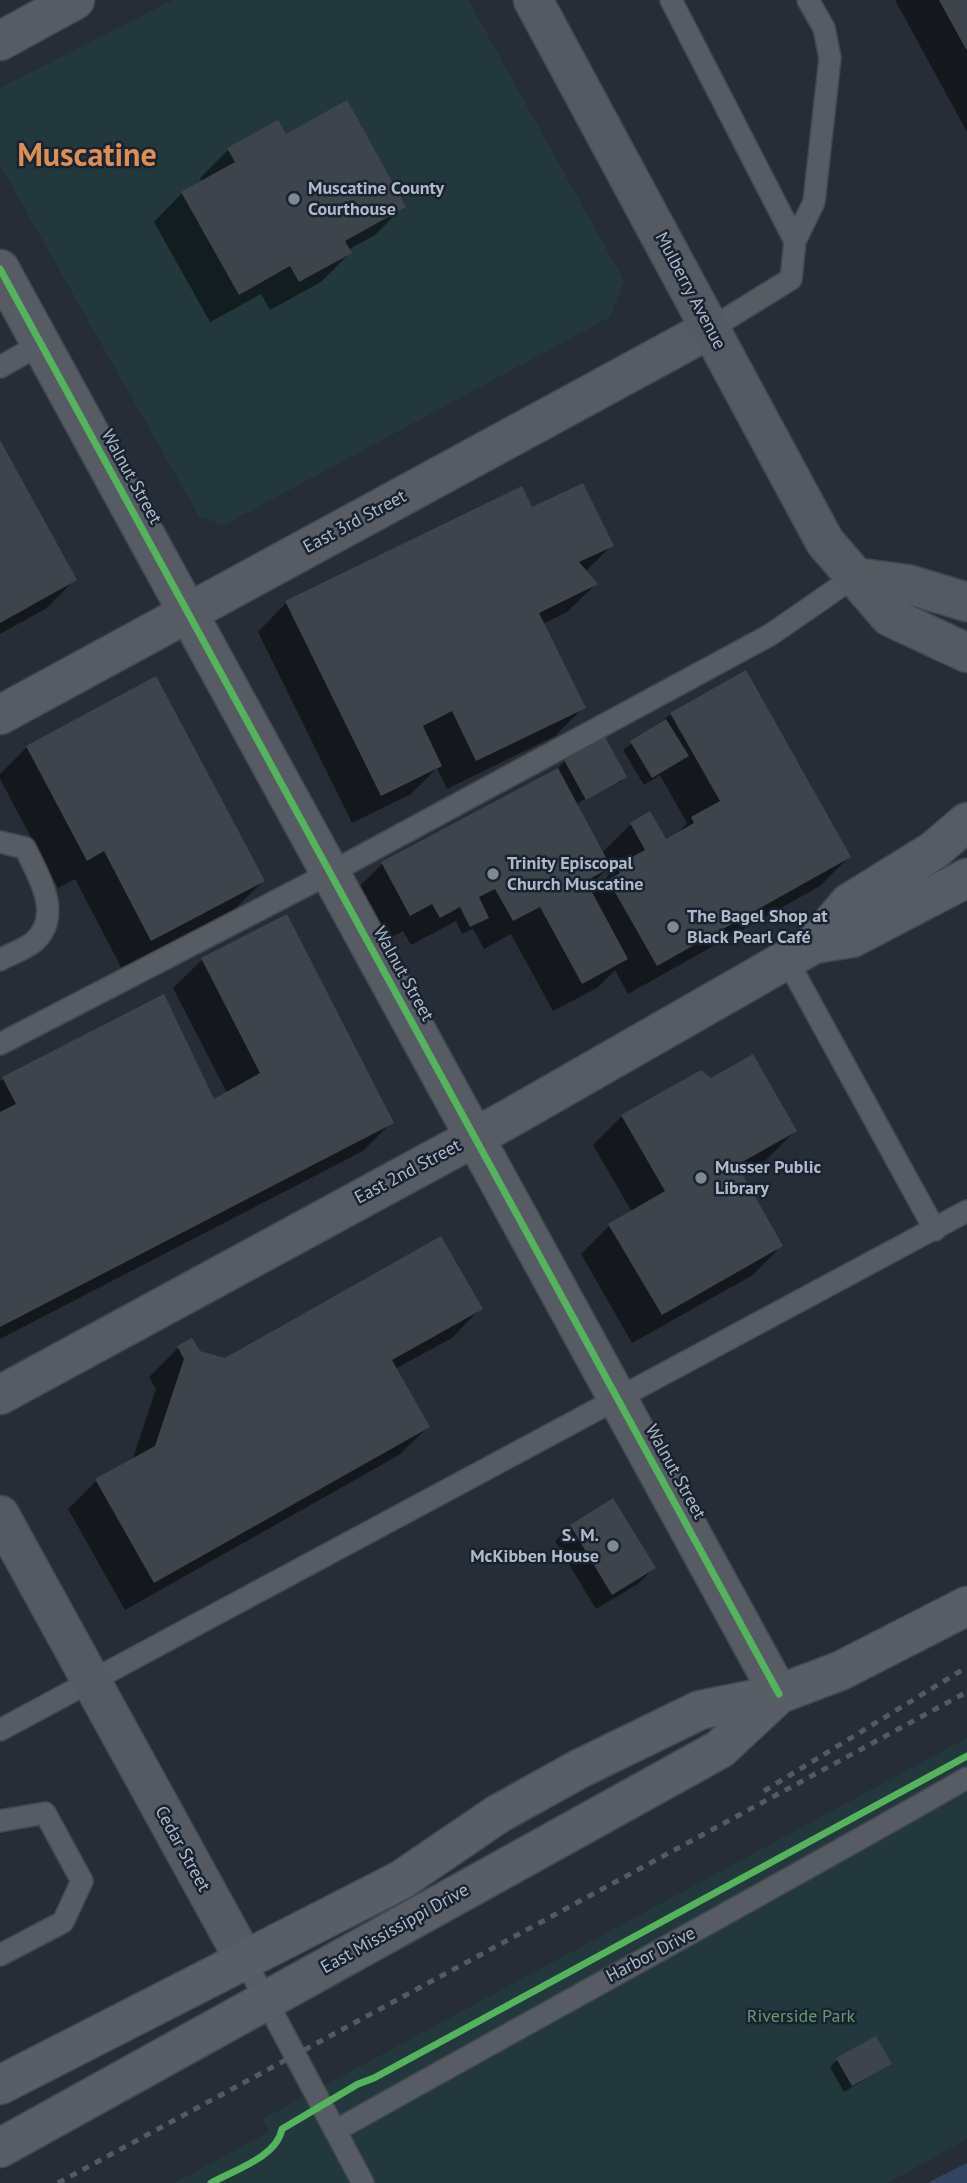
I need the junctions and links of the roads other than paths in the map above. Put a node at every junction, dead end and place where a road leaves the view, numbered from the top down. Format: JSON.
{"nodes":[{"id":1,"x":75,"y":0,"type":"edge"},
{"id":2,"x":533,"y":0,"type":"edge"},
{"id":3,"x":671,"y":0,"type":"edge"},
{"id":4,"x":808,"y":0,"type":"edge"},
{"id":5,"x":0,"y":41,"type":"edge"},
{"id":6,"x":795,"y":241,"type":"junction"},
{"id":7,"x":0,"y":269,"type":"edge"},
{"id":8,"x":710,"y":329,"type":"junction"},
{"id":9,"x":41,"y":344,"type":"junction"},
{"id":10,"x":0,"y":367,"type":"edge"},
{"id":11,"x":854,"y":577,"type":"junction"},
{"id":12,"x":967,"y":602,"type":"edge"},
{"id":13,"x":188,"y":612,"type":"junction"},
{"id":14,"x":967,"y":653,"type":"edge"},
{"id":15,"x":0,"y":715,"type":"edge"},
{"id":16,"x":967,"y":822,"type":"edge"},
{"id":17,"x":0,"y":842,"type":"edge"},
{"id":18,"x":330,"y":873,"type":"junction"},
{"id":19,"x":967,"y":878,"type":"edge"},
{"id":20,"x":800,"y":952,"type":"junction"},
{"id":21,"x":0,"y":960,"type":"edge"},
{"id":22,"x":0,"y":1044,"type":"edge"},
{"id":23,"x":474,"y":1137,"type":"junction"},
{"id":24,"x":967,"y":1211,"type":"edge"},
{"id":25,"x":935,"y":1230,"type":"junction"},
{"id":26,"x":0,"y":1395,"type":"edge"},
{"id":27,"x":618,"y":1400,"type":"junction"},
{"id":28,"x":0,"y":1515,"type":"edge"},
{"id":29,"x":967,"y":1606,"type":"edge"},
{"id":30,"x":90,"y":1682,"type":"junction"},
{"id":31,"x":779,"y":1694,"type":"junction"},
{"id":32,"x":0,"y":1730,"type":"edge"},
{"id":33,"x":967,"y":1778,"type":"edge"},
{"id":34,"x":0,"y":1821,"type":"edge"},
{"id":35,"x":0,"y":1955,"type":"edge"},
{"id":36,"x":244,"y":1959,"type":"junction"},
{"id":37,"x":265,"y":2001,"type":"junction"},
{"id":38,"x":0,"y":2085,"type":"edge"},
{"id":39,"x":335,"y":2131,"type":"junction"},
{"id":40,"x":0,"y":2148,"type":"edge"},
{"id":41,"x":363,"y":2183,"type":"edge"}],
"edges":[{"from":1,"to":5,"type":"street"},
{"from":2,"to":8,"type":"main road","name":"Mulberry Avenue"},
{"from":3,"to":6,"type":"lane"},
{"from":4,"to":6,"type":"lane"},
{"from":6,"to":8,"type":"lane"},
{"from":7,"to":9,"type":"street","name":"Walnut Street"},
{"from":8,"to":11,"type":"main road","name":"Mulberry Avenue"},
{"from":8,"to":13,"type":"street","name":"East 3rd Street"},
{"from":9,"to":10,"type":"lane"},
{"from":9,"to":13,"type":"street","name":"Walnut Street"},
{"from":11,"to":12,"type":"main road"},
{"from":11,"to":14,"type":"main road","name":"Mulberry Avenue"},
{"from":11,"to":18,"type":"lane"},
{"from":13,"to":15,"type":"street","name":"East 3rd Street"},
{"from":13,"to":18,"type":"street","name":"Walnut Street"},
{"from":16,"to":20,"type":"street","name":"East 2nd Street"},
{"from":17,"to":21,"type":"lane"},
{"from":18,"to":22,"type":"lane"},
{"from":18,"to":23,"type":"street","name":"Walnut Street"},
{"from":19,"to":20,"type":"street","name":"East 2nd Street"},
{"from":20,"to":23,"type":"street","name":"East 2nd Street"},
{"from":20,"to":25,"type":"lane"},
{"from":23,"to":26,"type":"street","name":"East 2nd Street"},
{"from":23,"to":27,"type":"street","name":"Walnut Street"},
{"from":24,"to":25,"type":"lane"},
{"from":25,"to":27,"type":"lane"},
{"from":27,"to":30,"type":"lane"},
{"from":27,"to":31,"type":"street","name":"Walnut Street"},
{"from":28,"to":30,"type":"main road","name":"Cedar Street"},
{"from":29,"to":31,"type":"main road","name":"East Mississippi Drive"},
{"from":30,"to":32,"type":"lane"},
{"from":30,"to":36,"type":"main road","name":"Cedar Street"},
{"from":31,"to":36,"type":"main road","name":"East Mississippi Drive"},
{"from":31,"to":37,"type":"main road","name":"East Mississippi Drive"},
{"from":33,"to":39,"type":"lane","name":"Harbor Drive"},
{"from":34,"to":35,"type":"lane"},
{"from":36,"to":37,"type":"lane","name":"Cedar Street"},
{"from":36,"to":38,"type":"main road","name":"East Mississippi Drive"},
{"from":37,"to":39,"type":"lane","name":"Cedar Street"},
{"from":37,"to":40,"type":"main road","name":"East Mississippi Drive"},
{"from":39,"to":41,"type":"lane","name":"Cedar Street"}]}
